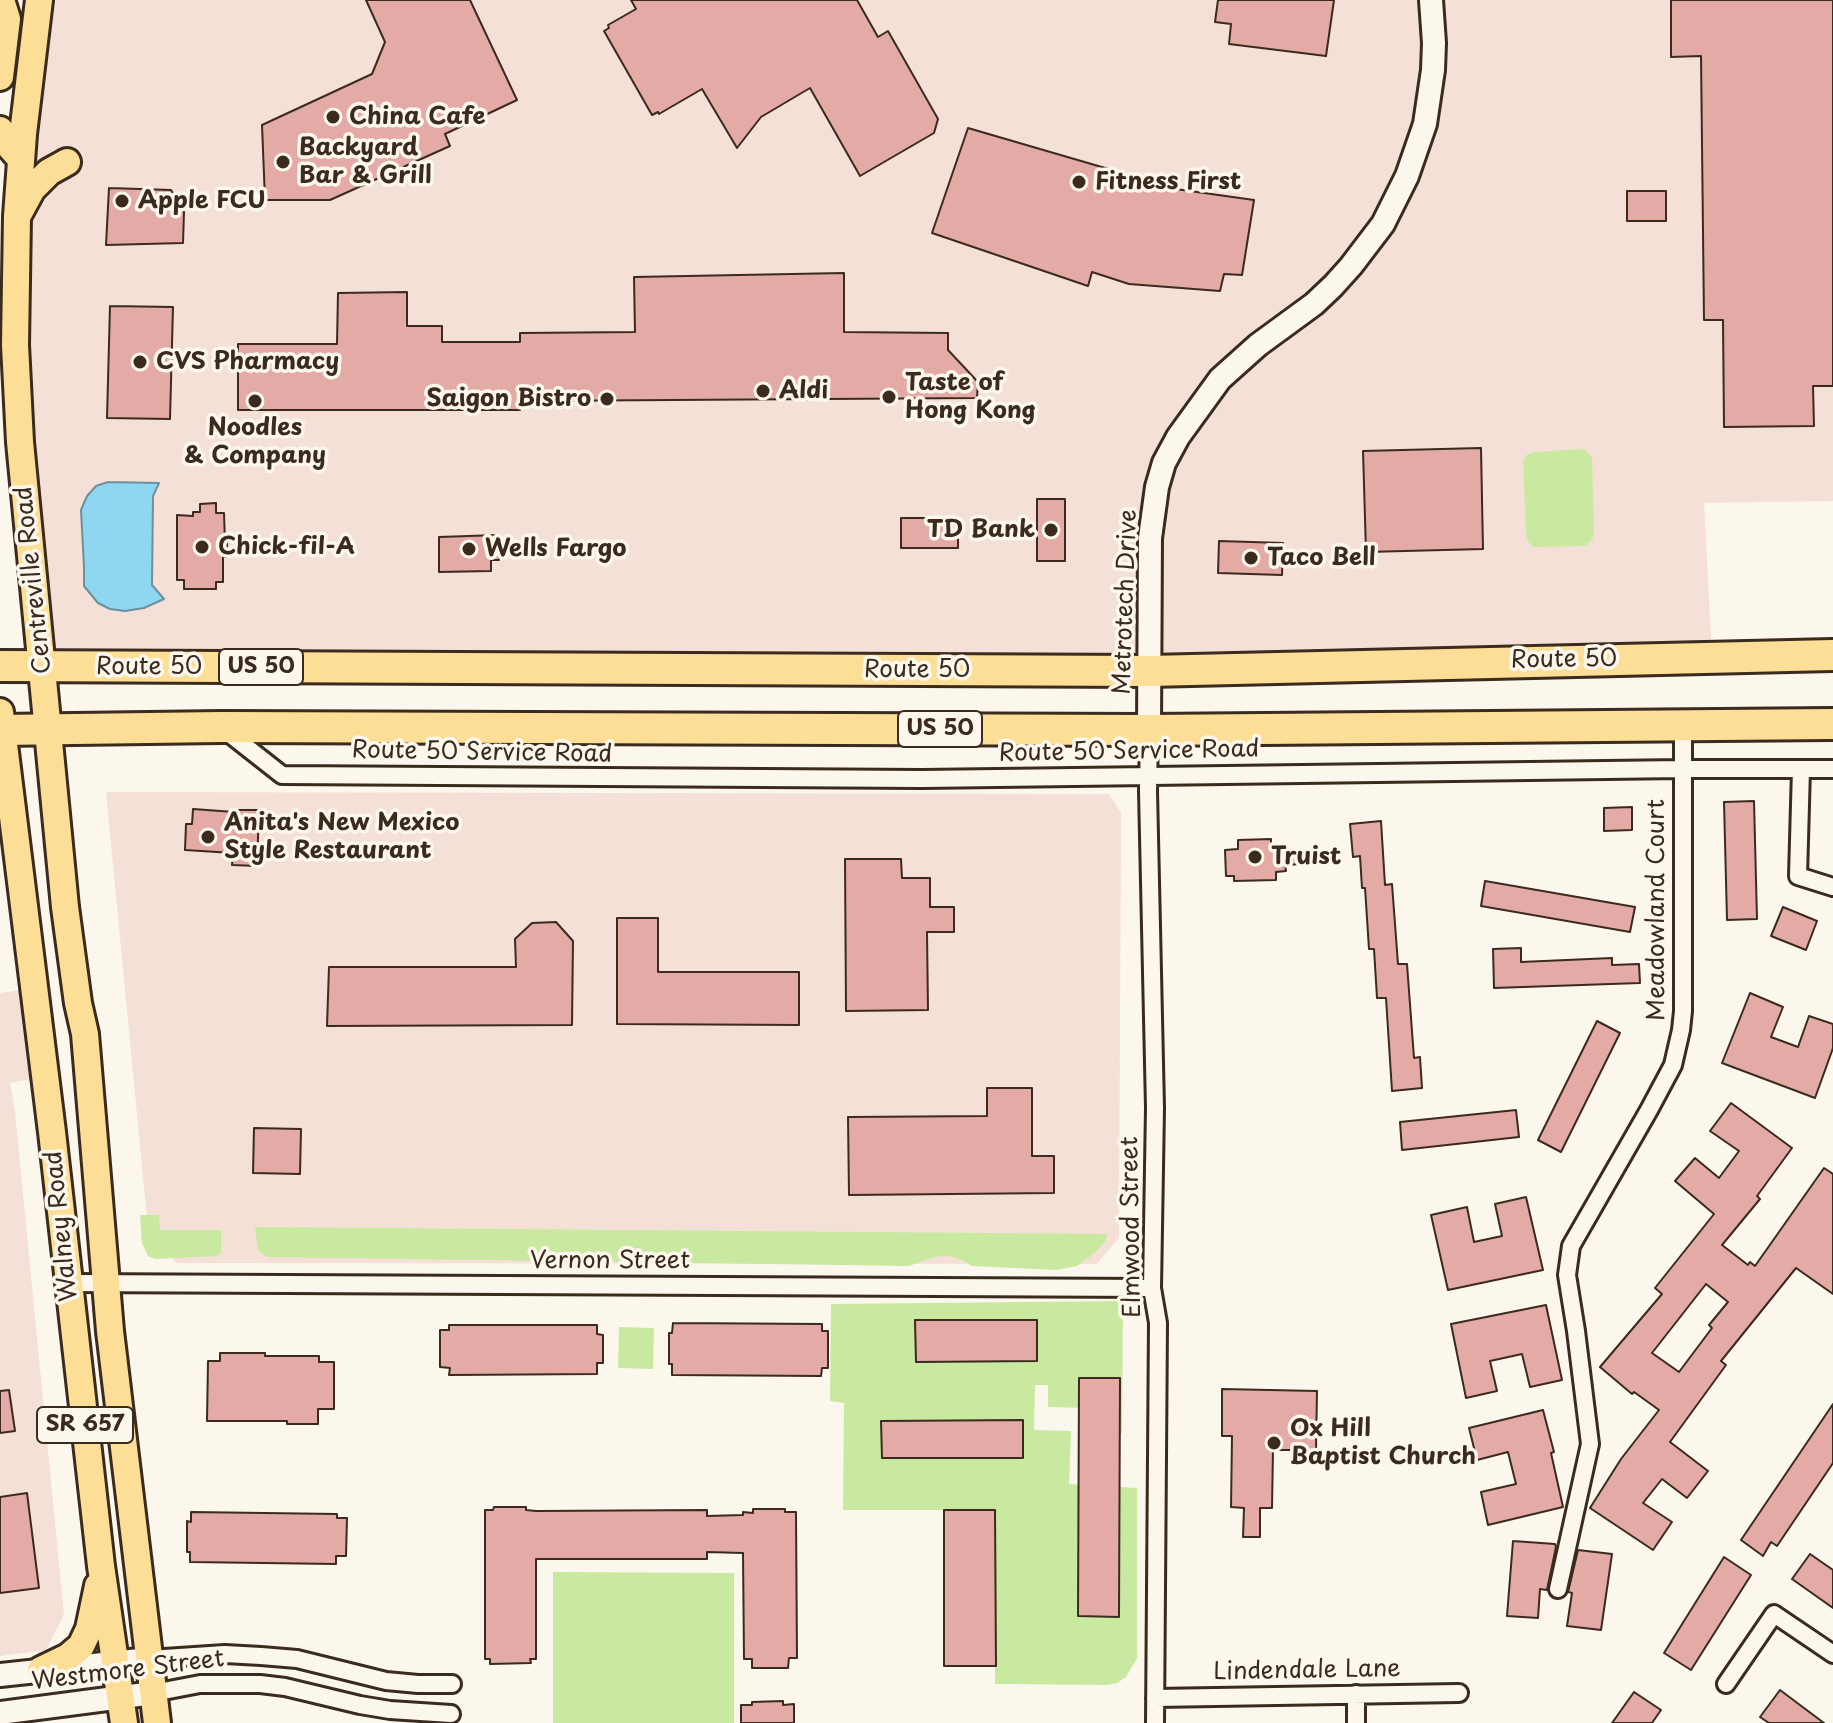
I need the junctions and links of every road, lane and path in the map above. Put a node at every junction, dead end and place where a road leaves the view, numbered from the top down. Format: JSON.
{"nodes":[{"id":1,"x":1,"y":0,"type":"edge"},
{"id":2,"x":39,"y":0,"type":"edge"},
{"id":3,"x":1431,"y":0,"type":"edge"},
{"id":4,"x":0,"y":77,"type":"edge"},
{"id":5,"x":0,"y":130,"type":"edge"},
{"id":6,"x":21,"y":159,"type":"junction"},
{"id":7,"x":67,"y":162,"type":"dead end"},
{"id":8,"x":17,"y":216,"type":"junction"},
{"id":9,"x":1833,"y":655,"type":"edge"},
{"id":10,"x":0,"y":666,"type":"edge"},
{"id":11,"x":43,"y":666,"type":"junction"},
{"id":12,"x":1149,"y":671,"type":"junction"},
{"id":13,"x":1,"y":724,"type":"edge"},
{"id":14,"x":1833,"y":724,"type":"edge"},
{"id":15,"x":222,"y":727,"type":"junction"},
{"id":16,"x":1683,"y":727,"type":"junction"},
{"id":17,"x":48,"y":729,"type":"junction"},
{"id":18,"x":1149,"y":730,"type":"junction"},
{"id":19,"x":1682,"y":769,"type":"junction"},
{"id":20,"x":1801,"y":769,"type":"junction"},
{"id":21,"x":1833,"y":769,"type":"edge"},
{"id":22,"x":1148,"y":776,"type":"junction"},
{"id":23,"x":1833,"y":887,"type":"edge"},
{"id":24,"x":68,"y":1283,"type":"junction"},
{"id":25,"x":106,"y":1283,"type":"junction"},
{"id":26,"x":1152,"y":1288,"type":"junction"},
{"id":27,"x":101,"y":1566,"type":"junction"},
{"id":28,"x":1558,"y":1589,"type":"dead end"},
{"id":29,"x":1833,"y":1654,"type":"edge"},
{"id":30,"x":149,"y":1659,"type":"junction"},
{"id":31,"x":116,"y":1663,"type":"junction"},
{"id":32,"x":41,"y":1670,"type":"junction"},
{"id":33,"x":0,"y":1675,"type":"edge"},
{"id":34,"x":452,"y":1684,"type":"dead end"},
{"id":35,"x":1726,"y":1684,"type":"dead end"},
{"id":36,"x":153,"y":1693,"type":"junction"},
{"id":37,"x":1459,"y":1693,"type":"dead end"},
{"id":38,"x":1356,"y":1694,"type":"junction"},
{"id":39,"x":1155,"y":1698,"type":"junction"},
{"id":40,"x":123,"y":1710,"type":"edge"},
{"id":41,"x":0,"y":1713,"type":"edge"},
{"id":42,"x":451,"y":1714,"type":"dead end"},
{"id":43,"x":157,"y":1723,"type":"edge"},
{"id":44,"x":1155,"y":1723,"type":"edge"},
{"id":45,"x":1356,"y":1723,"type":"edge"}],
"edges":[{"from":1,"to":4,"type":"main road"},
{"from":2,"to":6,"type":"main road","name":"Centreville Road","number":"SR 657"},
{"from":3,"to":12,"type":"street","name":"Metrotech Drive"},
{"from":5,"to":6,"type":"main road"},
{"from":6,"to":8,"type":"main road","name":"Centreville Road","number":"SR 657"},
{"from":7,"to":8,"type":"main road"},
{"from":8,"to":11,"type":"main road","name":"Centreville Road","number":"SR 657"},
{"from":9,"to":12,"type":"highway","name":"Route 50","number":"US 50"},
{"from":10,"to":11,"type":"highway","name":"Route 50","number":"US 50"},
{"from":11,"to":12,"type":"highway","name":"Route 50","number":"US 50"},
{"from":11,"to":17,"type":"main road","name":"Centreville Road","number":"SR 657"},
{"from":12,"to":18,"type":"street","name":"Metrotech Drive"},
{"from":13,"to":17,"type":"highway","number":"US 50"},
{"from":13,"to":24,"type":"main road","name":"Walney Road","number":"SR 657"},
{"from":14,"to":16,"type":"highway","number":"US 50"},
{"from":15,"to":17,"type":"highway","number":"US 50"},
{"from":15,"to":18,"type":"highway","number":"US 50"},
{"from":15,"to":22,"type":"street","name":"Route 50 Service Road"},
{"from":16,"to":18,"type":"highway","number":"US 50"},
{"from":16,"to":19,"type":"street","name":"Meadowland Court"},
{"from":17,"to":25,"type":"main road","name":"Walney Road","number":"SR 657"},
{"from":18,"to":22,"type":"street","name":"Elmwood Street"},
{"from":19,"to":20,"type":"street","name":"Route 50 Service Road"},
{"from":19,"to":22,"type":"street","name":"Route 50 Service Road"},
{"from":19,"to":28,"type":"street","name":"Meadowland Court"},
{"from":20,"to":21,"type":"street","name":"Route 50 Service Road"},
{"from":20,"to":23,"type":"street"},
{"from":22,"to":26,"type":"street","name":"Elmwood Street"},
{"from":24,"to":25,"type":"street","name":"Vernon Street"},
{"from":24,"to":27,"type":"main road","name":"Walney Road","number":"SR 657"},
{"from":25,"to":26,"type":"street","name":"Vernon Street"},
{"from":25,"to":30,"type":"main road","name":"Walney Road","number":"SR 657"},
{"from":26,"to":39,"type":"street","name":"Elmwood Street"},
{"from":27,"to":31,"type":"main road","name":"Walney Road","number":"SR 657"},
{"from":27,"to":32,"type":"main road"},
{"from":29,"to":35,"type":"street"},
{"from":30,"to":31,"type":"street","name":"Westmore Street"},
{"from":30,"to":34,"type":"street","name":"Westmore Street"},
{"from":30,"to":36,"type":"main road","name":"Walney Road","number":"SR 657"},
{"from":31,"to":32,"type":"street","name":"Westmore Street"},
{"from":31,"to":40,"type":"main road","name":"Walney Road","number":"SR 657"},
{"from":32,"to":33,"type":"street","name":"Westmore Street"},
{"from":36,"to":40,"type":"street","name":"Westmore Street"},
{"from":36,"to":42,"type":"street","name":"Westmore Street"},
{"from":36,"to":43,"type":"main road","name":"Walney Road","number":"SR 657"},
{"from":37,"to":38,"type":"street","name":"Lindendale Lane"},
{"from":38,"to":39,"type":"street","name":"Lindendale Lane"},
{"from":38,"to":45,"type":"street"},
{"from":39,"to":44,"type":"street","name":"Elmwood Street"},
{"from":40,"to":41,"type":"street","name":"Westmore Street"}]}
